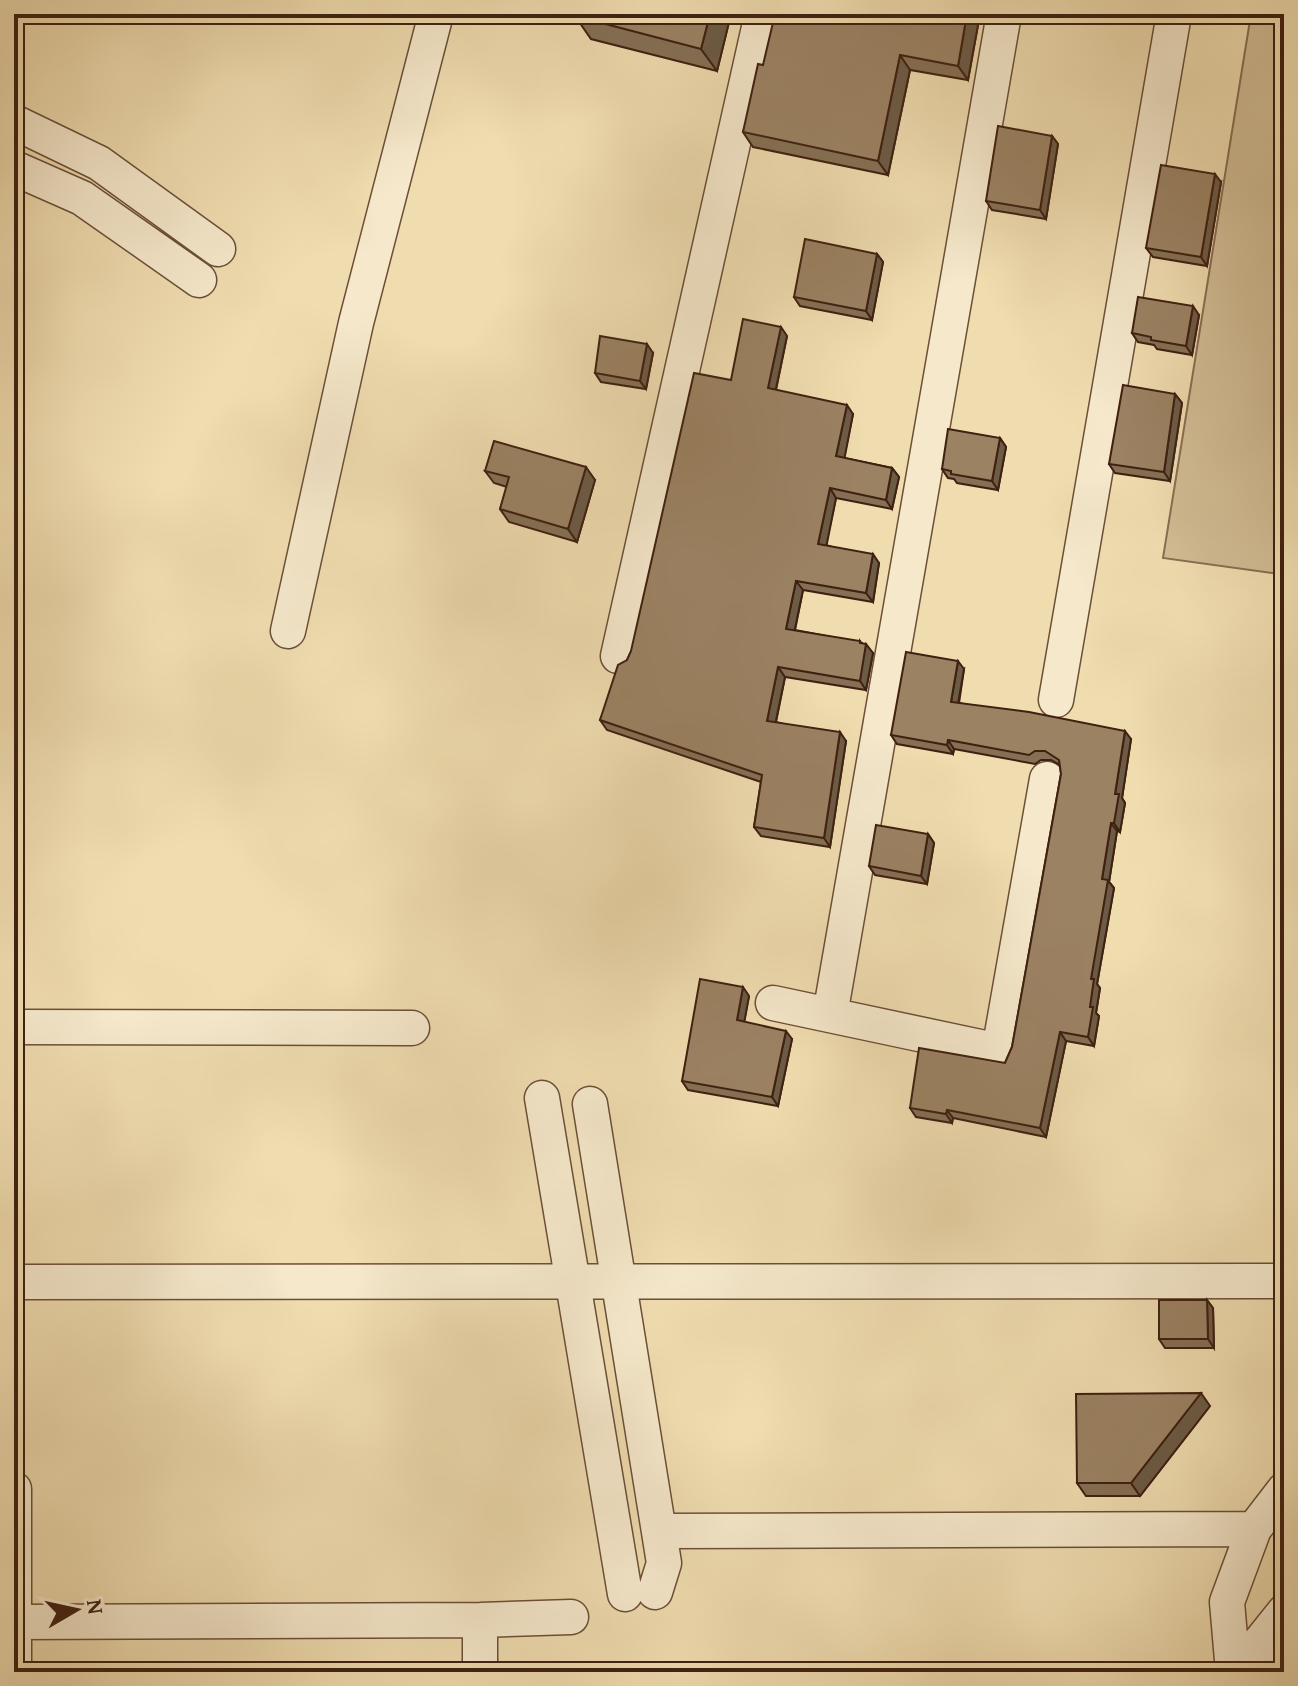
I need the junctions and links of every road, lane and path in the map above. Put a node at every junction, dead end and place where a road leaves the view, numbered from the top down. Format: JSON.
{"nodes":[{"id":1,"x":436,"y":14,"type":"edge"},
{"id":2,"x":762,"y":14,"type":"edge"},
{"id":3,"x":1004,"y":14,"type":"edge"},
{"id":4,"x":1174,"y":14,"type":"edge"},
{"id":5,"x":14,"y":122,"type":"edge"},
{"id":6,"x":14,"y":168,"type":"edge"},
{"id":7,"x":218,"y":249,"type":"dead end"},
{"id":8,"x":199,"y":280,"type":"dead end"},
{"id":9,"x":288,"y":631,"type":"dead end"},
{"id":10,"x":618,"y":656,"type":"dead end"},
{"id":11,"x":1056,"y":700,"type":"dead end"},
{"id":12,"x":1047,"y":779,"type":"dead end"},
{"id":13,"x":773,"y":1003,"type":"dead end"},
{"id":14,"x":830,"y":1015,"type":"junction"},
{"id":15,"x":14,"y":1027,"type":"edge"},
{"id":16,"x":412,"y":1028,"type":"dead end"},
{"id":17,"x":542,"y":1098,"type":"dead end"},
{"id":18,"x":590,"y":1104,"type":"dead end"},
{"id":19,"x":573,"y":1280,"type":"junction"},
{"id":20,"x":618,"y":1280,"type":"junction"},
{"id":21,"x":1284,"y":1281,"type":"edge"},
{"id":22,"x":14,"y":1282,"type":"edge"},
{"id":23,"x":14,"y":1489,"type":"edge"},
{"id":24,"x":1284,"y":1490,"type":"edge"},
{"id":25,"x":1254,"y":1529,"type":"junction"},
{"id":26,"x":659,"y":1531,"type":"junction"},
{"id":27,"x":14,"y":1612,"type":"edge"},
{"id":28,"x":1284,"y":1612,"type":"edge"},
{"id":29,"x":571,"y":1617,"type":"dead end"},
{"id":30,"x":480,"y":1620,"type":"junction"},
{"id":31,"x":14,"y":1622,"type":"edge"},
{"id":32,"x":1271,"y":1652,"type":"edge"},
{"id":33,"x":14,"y":1672,"type":"edge"},
{"id":34,"x":480,"y":1672,"type":"edge"},
{"id":35,"x":1234,"y":1672,"type":"edge"}],
"edges":[{"from":1,"to":9,"type":"street"},
{"from":2,"to":10,"type":"street"},
{"from":3,"to":14,"type":"street"},
{"from":4,"to":11,"type":"street"},
{"from":5,"to":7,"type":"street"},
{"from":6,"to":8,"type":"street"},
{"from":12,"to":14,"type":"street"},
{"from":13,"to":14,"type":"street"},
{"from":15,"to":16,"type":"street"},
{"from":17,"to":19,"type":"street"},
{"from":18,"to":20,"type":"street"},
{"from":19,"to":20,"type":"street"},
{"from":19,"to":22,"type":"street"},
{"from":19,"to":26,"type":"street"},
{"from":20,"to":21,"type":"street"},
{"from":20,"to":26,"type":"street"},
{"from":23,"to":27,"type":"street"},
{"from":24,"to":25,"type":"street"},
{"from":25,"to":26,"type":"street"},
{"from":25,"to":35,"type":"street"},
{"from":27,"to":31,"type":"street"},
{"from":28,"to":32,"type":"street"},
{"from":29,"to":30,"type":"street"},
{"from":30,"to":31,"type":"street"},
{"from":30,"to":34,"type":"street"},
{"from":31,"to":33,"type":"street"},
{"from":32,"to":35,"type":"street"}]}
